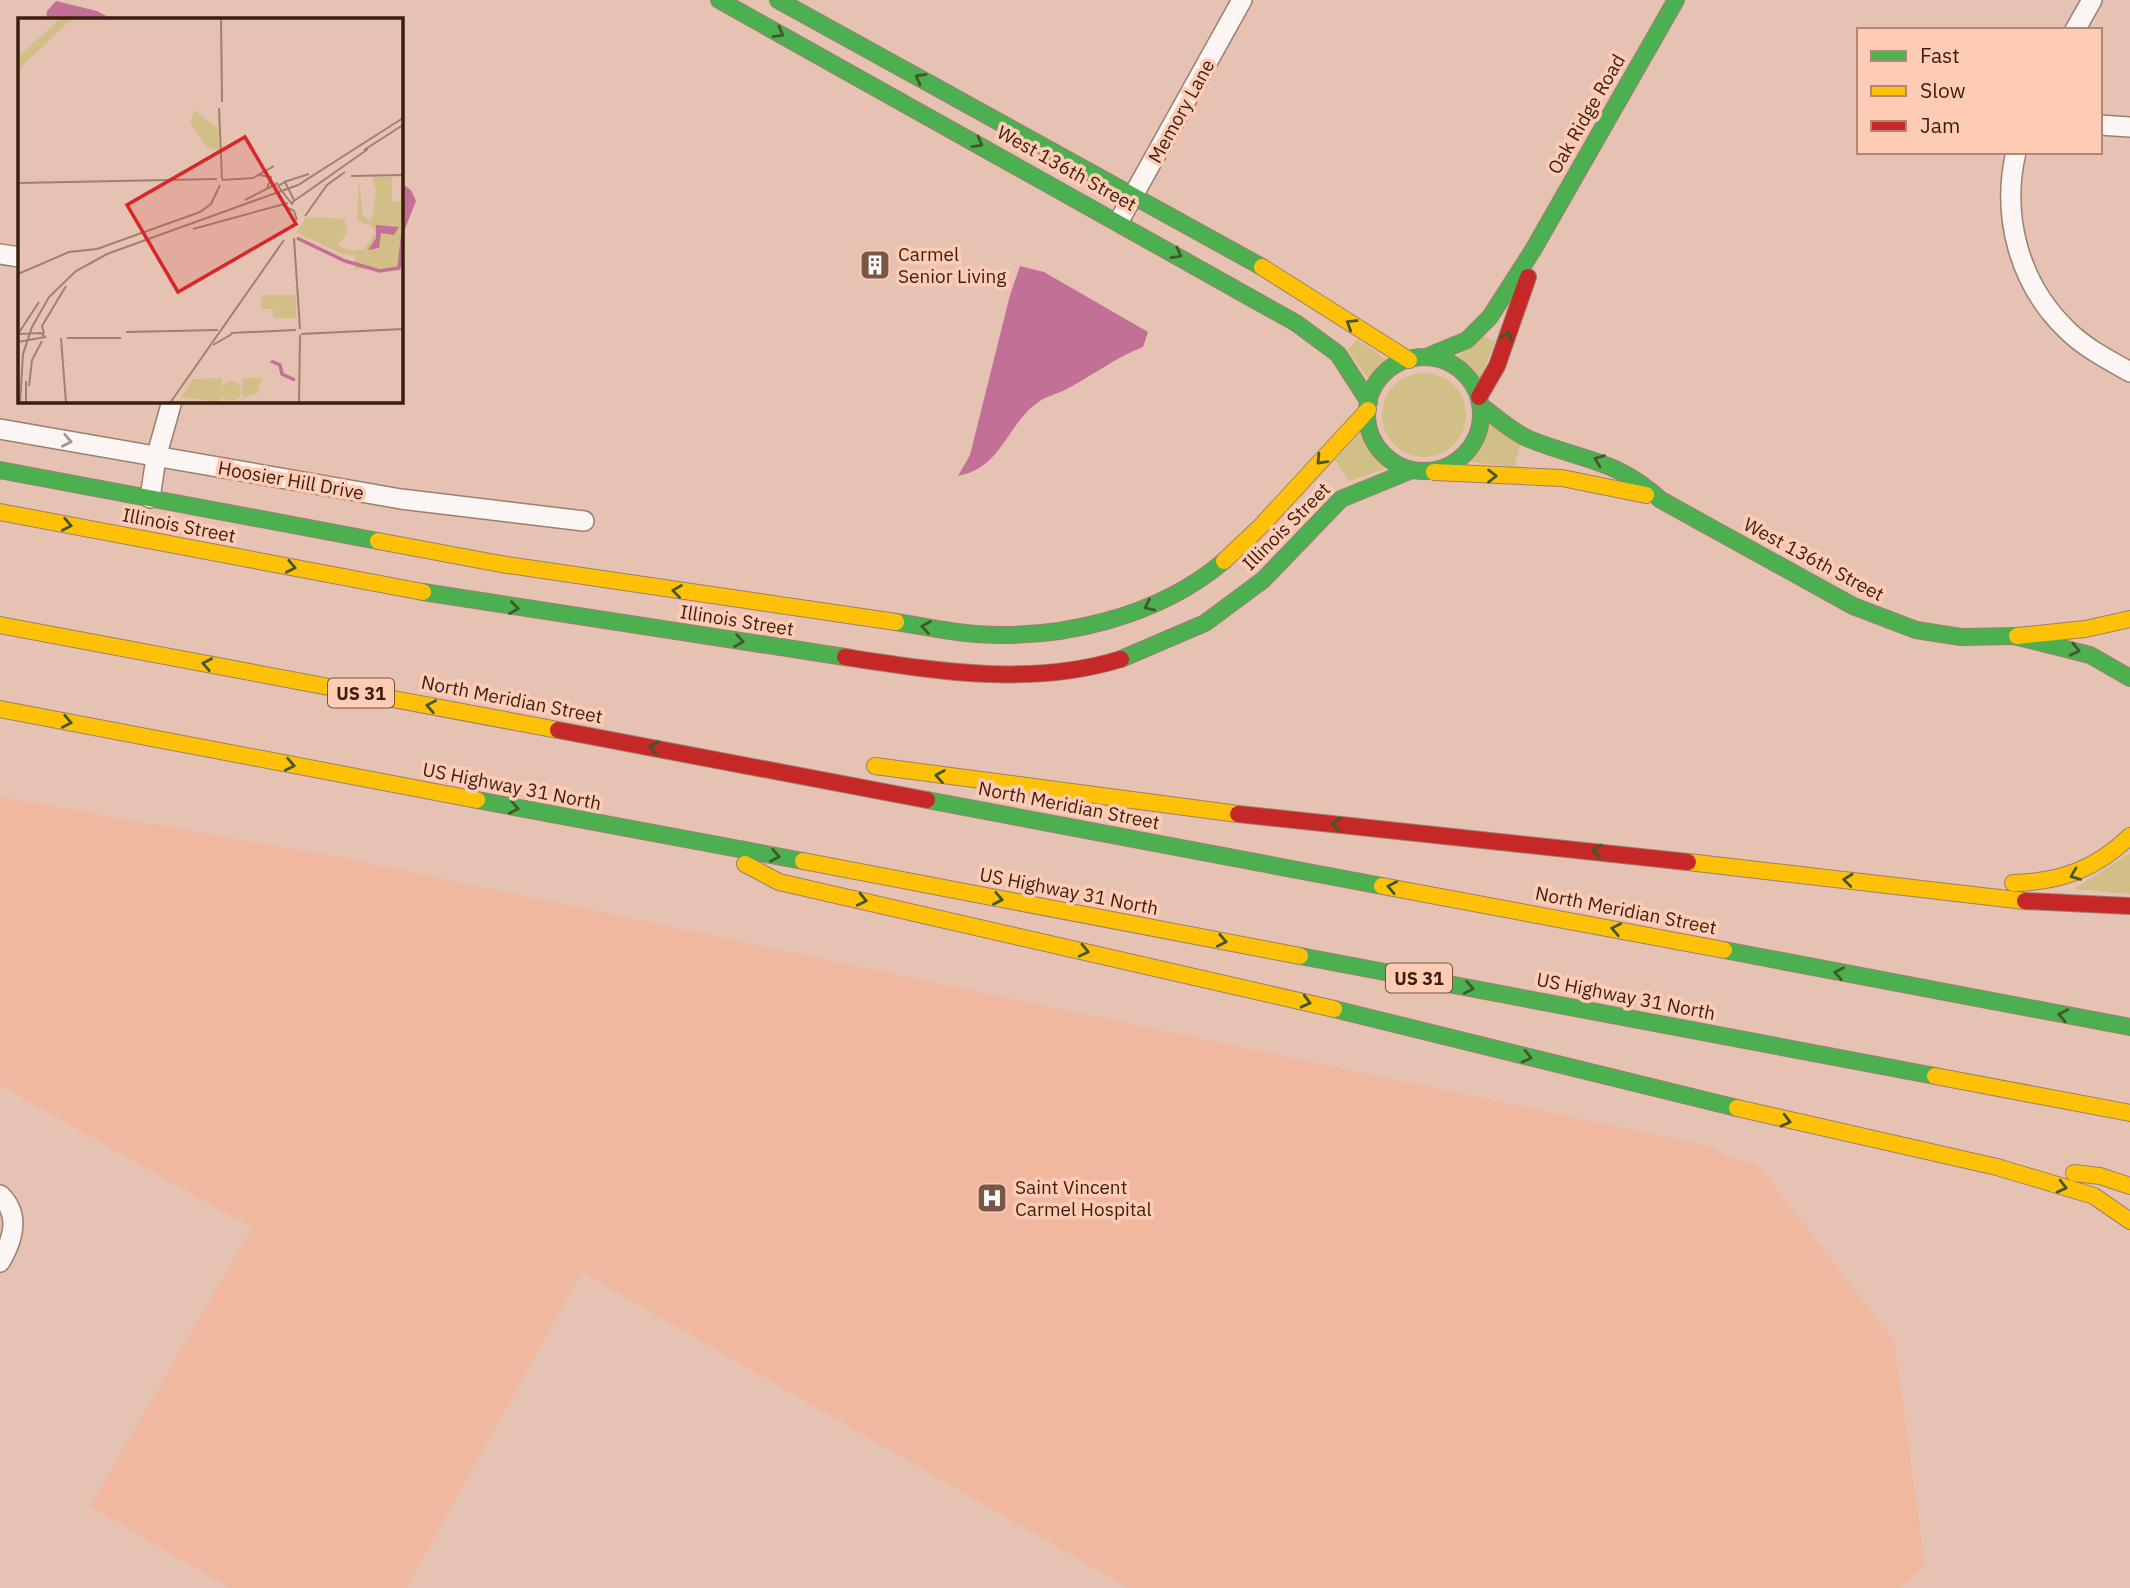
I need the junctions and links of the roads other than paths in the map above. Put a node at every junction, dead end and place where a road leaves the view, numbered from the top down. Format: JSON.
{"nodes":[{"id":1,"x":719,"y":0,"type":"edge"},
{"id":2,"x":778,"y":0,"type":"edge"},
{"id":3,"x":1242,"y":0,"type":"edge"},
{"id":4,"x":1676,"y":0,"type":"edge"},
{"id":5,"x":2092,"y":0,"type":"edge"},
{"id":6,"x":2076,"y":28,"type":"edge"},
{"id":7,"x":2102,"y":125,"type":"edge"},
{"id":8,"x":2130,"y":127,"type":"edge"},
{"id":9,"x":2016,"y":154,"type":"edge"},
{"id":10,"x":1133,"y":196,"type":"junction"},
{"id":11,"x":1119,"y":221,"type":"junction"},
{"id":12,"x":1533,"y":250,"type":"junction"},
{"id":13,"x":0,"y":254,"type":"edge"},
{"id":14,"x":18,"y":257,"type":"edge"},
{"id":15,"x":1426,"y":358,"type":"junction"},
{"id":16,"x":1409,"y":360,"type":"junction"},
{"id":17,"x":2130,"y":372,"type":"edge"},
{"id":18,"x":1479,"y":401,"type":"junction"},
{"id":19,"x":172,"y":402,"type":"edge"},
{"id":20,"x":1368,"y":406,"type":"junction"},
{"id":21,"x":0,"y":429,"type":"edge"},
{"id":22,"x":156,"y":458,"type":"junction"},
{"id":23,"x":0,"y":470,"type":"edge"},
{"id":24,"x":1418,"y":471,"type":"junction"},
{"id":25,"x":1656,"y":496,"type":"junction"},
{"id":26,"x":150,"y":498,"type":"junction"},
{"id":27,"x":0,"y":512,"type":"edge"},
{"id":28,"x":584,"y":521,"type":"dead end"},
{"id":29,"x":2130,"y":619,"type":"edge"},
{"id":30,"x":0,"y":625,"type":"edge"},
{"id":31,"x":2085,"y":629,"type":"junction"},
{"id":32,"x":2014,"y":636,"type":"junction"},
{"id":33,"x":2130,"y":639,"type":"edge"},
{"id":34,"x":2130,"y":678,"type":"edge"},
{"id":35,"x":0,"y":709,"type":"edge"},
{"id":36,"x":722,"y":760,"type":"junction"},
{"id":37,"x":810,"y":761,"type":"dead end"},
{"id":38,"x":861,"y":763,"type":"dead end"},
{"id":39,"x":2130,"y":836,"type":"edge"},
{"id":40,"x":708,"y":843,"type":"junction"},
{"id":41,"x":1916,"y":888,"type":"junction"},
{"id":42,"x":2130,"y":906,"type":"edge"},
{"id":43,"x":2130,"y":1027,"type":"edge"},
{"id":44,"x":2130,"y":1113,"type":"edge"},
{"id":45,"x":1997,"y":1167,"type":"junction"},
{"id":46,"x":2130,"y":1186,"type":"edge"},
{"id":47,"x":0,"y":1195,"type":"edge"},
{"id":48,"x":2130,"y":1221,"type":"edge"},
{"id":49,"x":0,"y":1262,"type":"edge"}],
"edges":[{"from":1,"to":11,"type":"main road","name":"West 136th Street","one_way":true},
{"from":10,"to":2,"type":"main road","name":"West 136th Street","one_way":true},
{"from":3,"to":10,"type":"street","name":"Memory Lane"},
{"from":4,"to":12,"type":"main road","name":"Oak Ridge Road"},
{"from":5,"to":6,"type":"street"},
{"from":7,"to":8,"type":"street"},
{"from":9,"to":17,"type":"street"},
{"from":10,"to":11,"type":"street","name":"Memory Lane"},
{"from":16,"to":10,"type":"main road","name":"West 136th Street","one_way":true},
{"from":11,"to":20,"type":"main road","name":"West 136th Street","one_way":true},
{"from":12,"to":15,"type":"main road","name":"Oak Ridge Road"},
{"from":18,"to":12,"type":"main road","name":"Oak Ridge Road","one_way":true},
{"from":13,"to":14,"type":"street"},
{"from":15,"to":16,"type":"main road"},
{"from":15,"to":18,"type":"main road"},
{"from":16,"to":20,"type":"main road"},
{"from":18,"to":24,"type":"main road"},
{"from":25,"to":18,"type":"main road","name":"West 136th Street","one_way":true},
{"from":19,"to":22,"type":"street"},
{"from":20,"to":24,"type":"main road"},
{"from":20,"to":26,"type":"main road","name":"Illinois Street","one_way":true},
{"from":21,"to":22,"type":"street","name":"Hoosier Hill Drive","one_way":true},
{"from":22,"to":26,"type":"street"},
{"from":22,"to":28,"type":"street","name":"Hoosier Hill Drive"},
{"from":23,"to":26,"type":"main road","name":"Illinois Street"},
{"from":24,"to":25,"type":"main road","name":"West 136th Street","one_way":true},
{"from":27,"to":24,"type":"main road","name":"Illinois Street","one_way":true},
{"from":25,"to":32,"type":"main road","name":"West 136th Street"},
{"from":29,"to":31,"type":"main road","name":"West 136th Street"},
{"from":36,"to":30,"type":"main road","name":"North Meridian Street","number":"US 31","one_way":true},
{"from":31,"to":32,"type":"main road","name":"West 136th Street"},
{"from":31,"to":33,"type":"main road","name":"West 136th Street"},
{"from":32,"to":34,"type":"main road","one_way":true},
{"from":35,"to":40,"type":"main road","name":"US Highway 31 North","number":"US 31","one_way":true},
{"from":36,"to":37,"type":"main road"},
{"from":43,"to":36,"type":"main road","name":"North Meridian Street","number":"US 31","one_way":true},
{"from":41,"to":38,"type":"main road","one_way":true},
{"from":39,"to":41,"type":"main road","one_way":true},
{"from":40,"to":44,"type":"main road","name":"US Highway 31 North","number":"US 31","one_way":true},
{"from":40,"to":45,"type":"main road","one_way":true},
{"from":41,"to":42,"type":"main road"},
{"from":45,"to":46,"type":"main road"},
{"from":45,"to":48,"type":"main road","one_way":true},
{"from":47,"to":49,"type":"street"}]}
